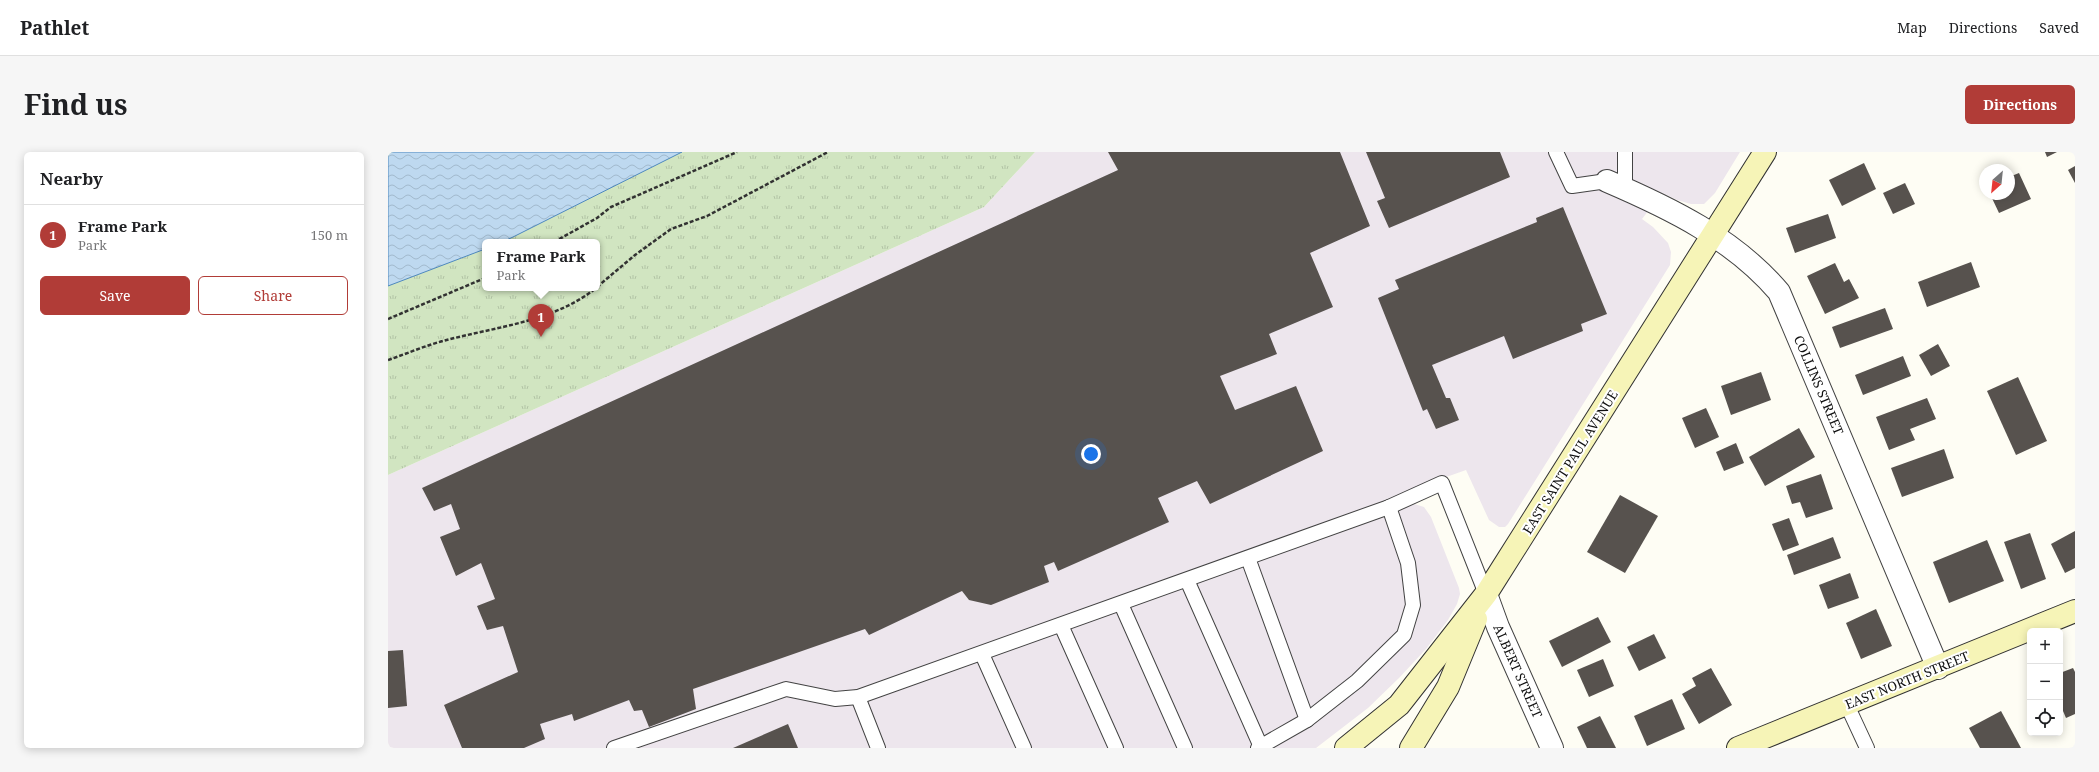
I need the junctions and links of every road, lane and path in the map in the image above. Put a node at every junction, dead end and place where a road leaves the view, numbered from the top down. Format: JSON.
{"nodes":[{"id":1,"x":737,"y":152,"type":"edge"},
{"id":2,"x":828,"y":152,"type":"edge"},
{"id":3,"x":1556,"y":152,"type":"edge"},
{"id":4,"x":1625,"y":152,"type":"edge"},
{"id":5,"x":1765,"y":152,"type":"edge"},
{"id":6,"x":1616,"y":185,"type":"junction"},
{"id":7,"x":1712,"y":234,"type":"junction"},
{"id":8,"x":560,"y":239,"type":"edge"},
{"id":9,"x":482,"y":279,"type":"edge"},
{"id":10,"x":600,"y":285,"type":"edge"},
{"id":11,"x":592,"y":291,"type":"edge"},
{"id":12,"x":388,"y":319,"type":"edge"},
{"id":13,"x":388,"y":360,"type":"edge"},
{"id":14,"x":1389,"y":507,"type":"junction"},
{"id":15,"x":1248,"y":558,"type":"junction"},
{"id":16,"x":1188,"y":580,"type":"junction"},
{"id":17,"x":1486,"y":594,"type":"junction"},
{"id":18,"x":1120,"y":604,"type":"junction"},
{"id":19,"x":2075,"y":611,"type":"edge"},
{"id":20,"x":1061,"y":626,"type":"junction"},
{"id":21,"x":982,"y":654,"type":"junction"},
{"id":22,"x":1938,"y":668,"type":"junction"},
{"id":23,"x":858,"y":697,"type":"junction"},
{"id":24,"x":1847,"y":705,"type":"junction"},
{"id":25,"x":1307,"y":720,"type":"junction"},
{"id":26,"x":1259,"y":747,"type":"edge"},
{"id":27,"x":614,"y":748,"type":"edge"},
{"id":28,"x":878,"y":748,"type":"edge"},
{"id":29,"x":1024,"y":748,"type":"edge"},
{"id":30,"x":1116,"y":748,"type":"edge"},
{"id":31,"x":1185,"y":748,"type":"edge"},
{"id":32,"x":1346,"y":748,"type":"edge"},
{"id":33,"x":1411,"y":748,"type":"edge"},
{"id":34,"x":1552,"y":748,"type":"edge"},
{"id":35,"x":1738,"y":748,"type":"edge"},
{"id":36,"x":1867,"y":748,"type":"edge"}],
"edges":[{"from":1,"to":8,"type":"path"},
{"from":2,"to":10,"type":"path"},
{"from":3,"to":6,"type":"lane"},
{"from":4,"to":6,"type":"lane"},
{"from":5,"to":7,"type":"main road","name":"EAST SAINT PAUL AVENUE"},
{"from":6,"to":7,"type":"street","name":"COLLINS STREET"},
{"from":7,"to":17,"type":"main road","name":"EAST SAINT PAUL AVENUE"},
{"from":7,"to":22,"type":"street","name":"COLLINS STREET"},
{"from":9,"to":12,"type":"path"},
{"from":11,"to":13,"type":"path"},
{"from":14,"to":15,"type":"lane"},
{"from":14,"to":17,"type":"lane"},
{"from":14,"to":25,"type":"lane"},
{"from":15,"to":16,"type":"lane"},
{"from":15,"to":25,"type":"lane"},
{"from":16,"to":18,"type":"lane"},
{"from":16,"to":26,"type":"lane"},
{"from":17,"to":32,"type":"main road","name":"EAST SAINT PAUL AVENUE"},
{"from":17,"to":33,"type":"main road"},
{"from":17,"to":34,"type":"street","name":"ALBERT STREET"},
{"from":18,"to":20,"type":"lane"},
{"from":18,"to":31,"type":"lane"},
{"from":19,"to":22,"type":"main road","name":"EAST NORTH STREET"},
{"from":20,"to":21,"type":"lane"},
{"from":20,"to":30,"type":"lane"},
{"from":21,"to":23,"type":"lane"},
{"from":21,"to":29,"type":"lane"},
{"from":22,"to":24,"type":"main road","name":"EAST NORTH STREET"},
{"from":23,"to":27,"type":"lane"},
{"from":23,"to":28,"type":"lane"},
{"from":24,"to":35,"type":"main road","name":"EAST NORTH STREET"},
{"from":24,"to":36,"type":"lane"},
{"from":25,"to":26,"type":"lane"}]}
